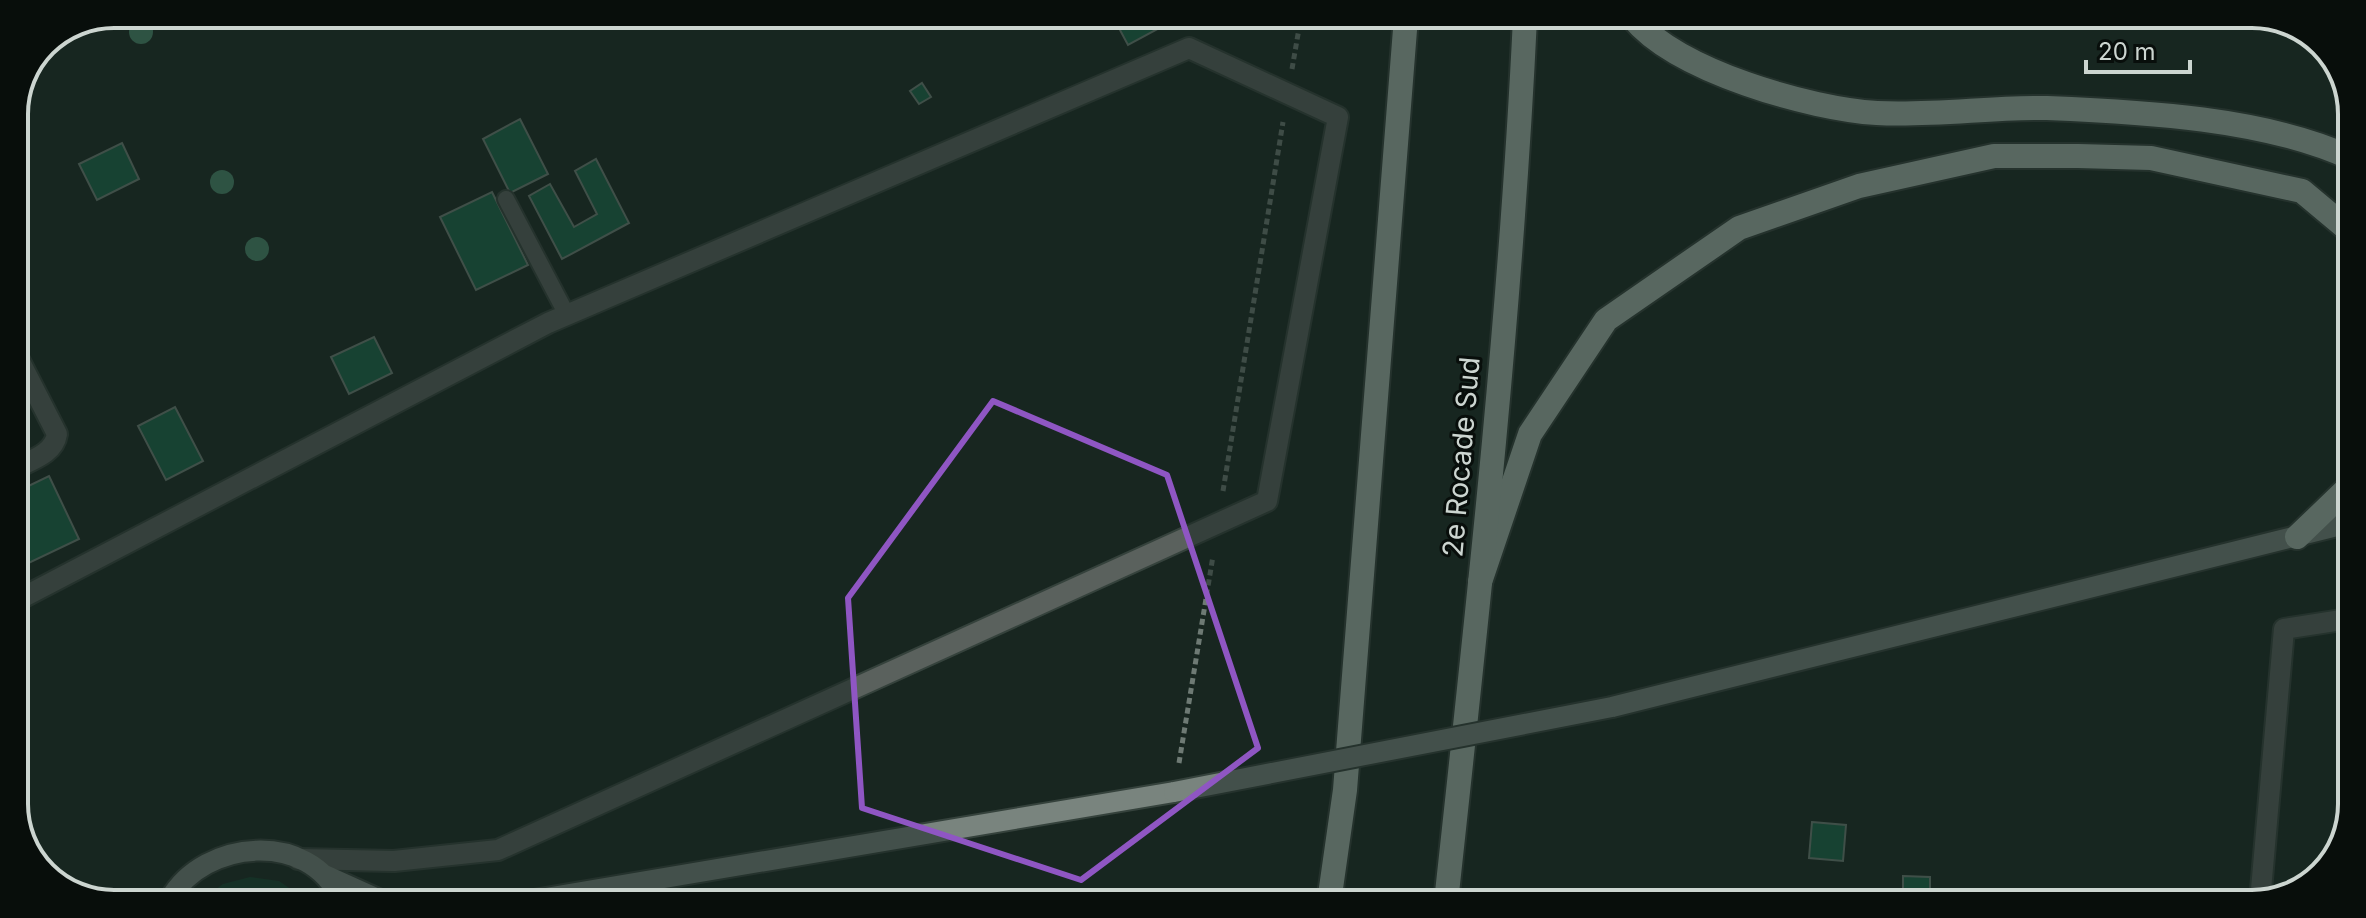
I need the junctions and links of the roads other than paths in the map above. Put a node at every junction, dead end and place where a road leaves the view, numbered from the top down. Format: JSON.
{"nodes":[{"id":1,"x":1405,"y":28,"type":"edge"},
{"id":2,"x":1524,"y":28,"type":"edge"},
{"id":3,"x":1642,"y":28,"type":"edge"},
{"id":4,"x":2338,"y":152,"type":"edge"},
{"id":5,"x":2302,"y":191,"type":"junction"},
{"id":6,"x":506,"y":199,"type":"dead end"},
{"id":7,"x":2338,"y":204,"type":"edge"},
{"id":8,"x":2338,"y":221,"type":"edge"},
{"id":9,"x":567,"y":315,"type":"junction"},
{"id":10,"x":28,"y":377,"type":"edge"},
{"id":11,"x":28,"y":462,"type":"edge"},
{"id":12,"x":2338,"y":498,"type":"edge"},
{"id":13,"x":2338,"y":526,"type":"edge"},
{"id":14,"x":2297,"y":537,"type":"junction"},
{"id":15,"x":1480,"y":582,"type":"junction"},
{"id":16,"x":28,"y":595,"type":"edge"},
{"id":17,"x":2338,"y":621,"type":"edge"},
{"id":18,"x":298,"y":859,"type":"junction"},
{"id":19,"x":323,"y":874,"type":"junction"},
{"id":20,"x":2261,"y":889,"type":"edge"},
{"id":21,"x":175,"y":890,"type":"edge"},
{"id":22,"x":334,"y":890,"type":"edge"},
{"id":23,"x":358,"y":890,"type":"edge"},
{"id":24,"x":593,"y":890,"type":"edge"},
{"id":25,"x":1331,"y":890,"type":"edge"},
{"id":26,"x":1447,"y":890,"type":"edge"}],
"edges":[{"from":1,"to":25,"type":"highway"},
{"from":2,"to":15,"type":"highway","name":"2e Rocade Sud"},
{"from":3,"to":4,"type":"highway"},
{"from":5,"to":7,"type":"highway"},
{"from":5,"to":8,"type":"highway"},
{"from":5,"to":15,"type":"highway"},
{"from":6,"to":9,"type":"lane"},
{"from":9,"to":16,"type":"street"},
{"from":9,"to":18,"type":"street"},
{"from":10,"to":11,"type":"street"},
{"from":12,"to":14,"type":"highway"},
{"from":13,"to":14,"type":"main road"},
{"from":14,"to":24,"type":"main road","bridge":true},
{"from":15,"to":26,"type":"highway","name":"2e Rocade Sud"},
{"from":17,"to":20,"type":"street"},
{"from":18,"to":19,"type":"main road"},
{"from":18,"to":21,"type":"main road"},
{"from":19,"to":22,"type":"main road"},
{"from":19,"to":23,"type":"main road"}]}
